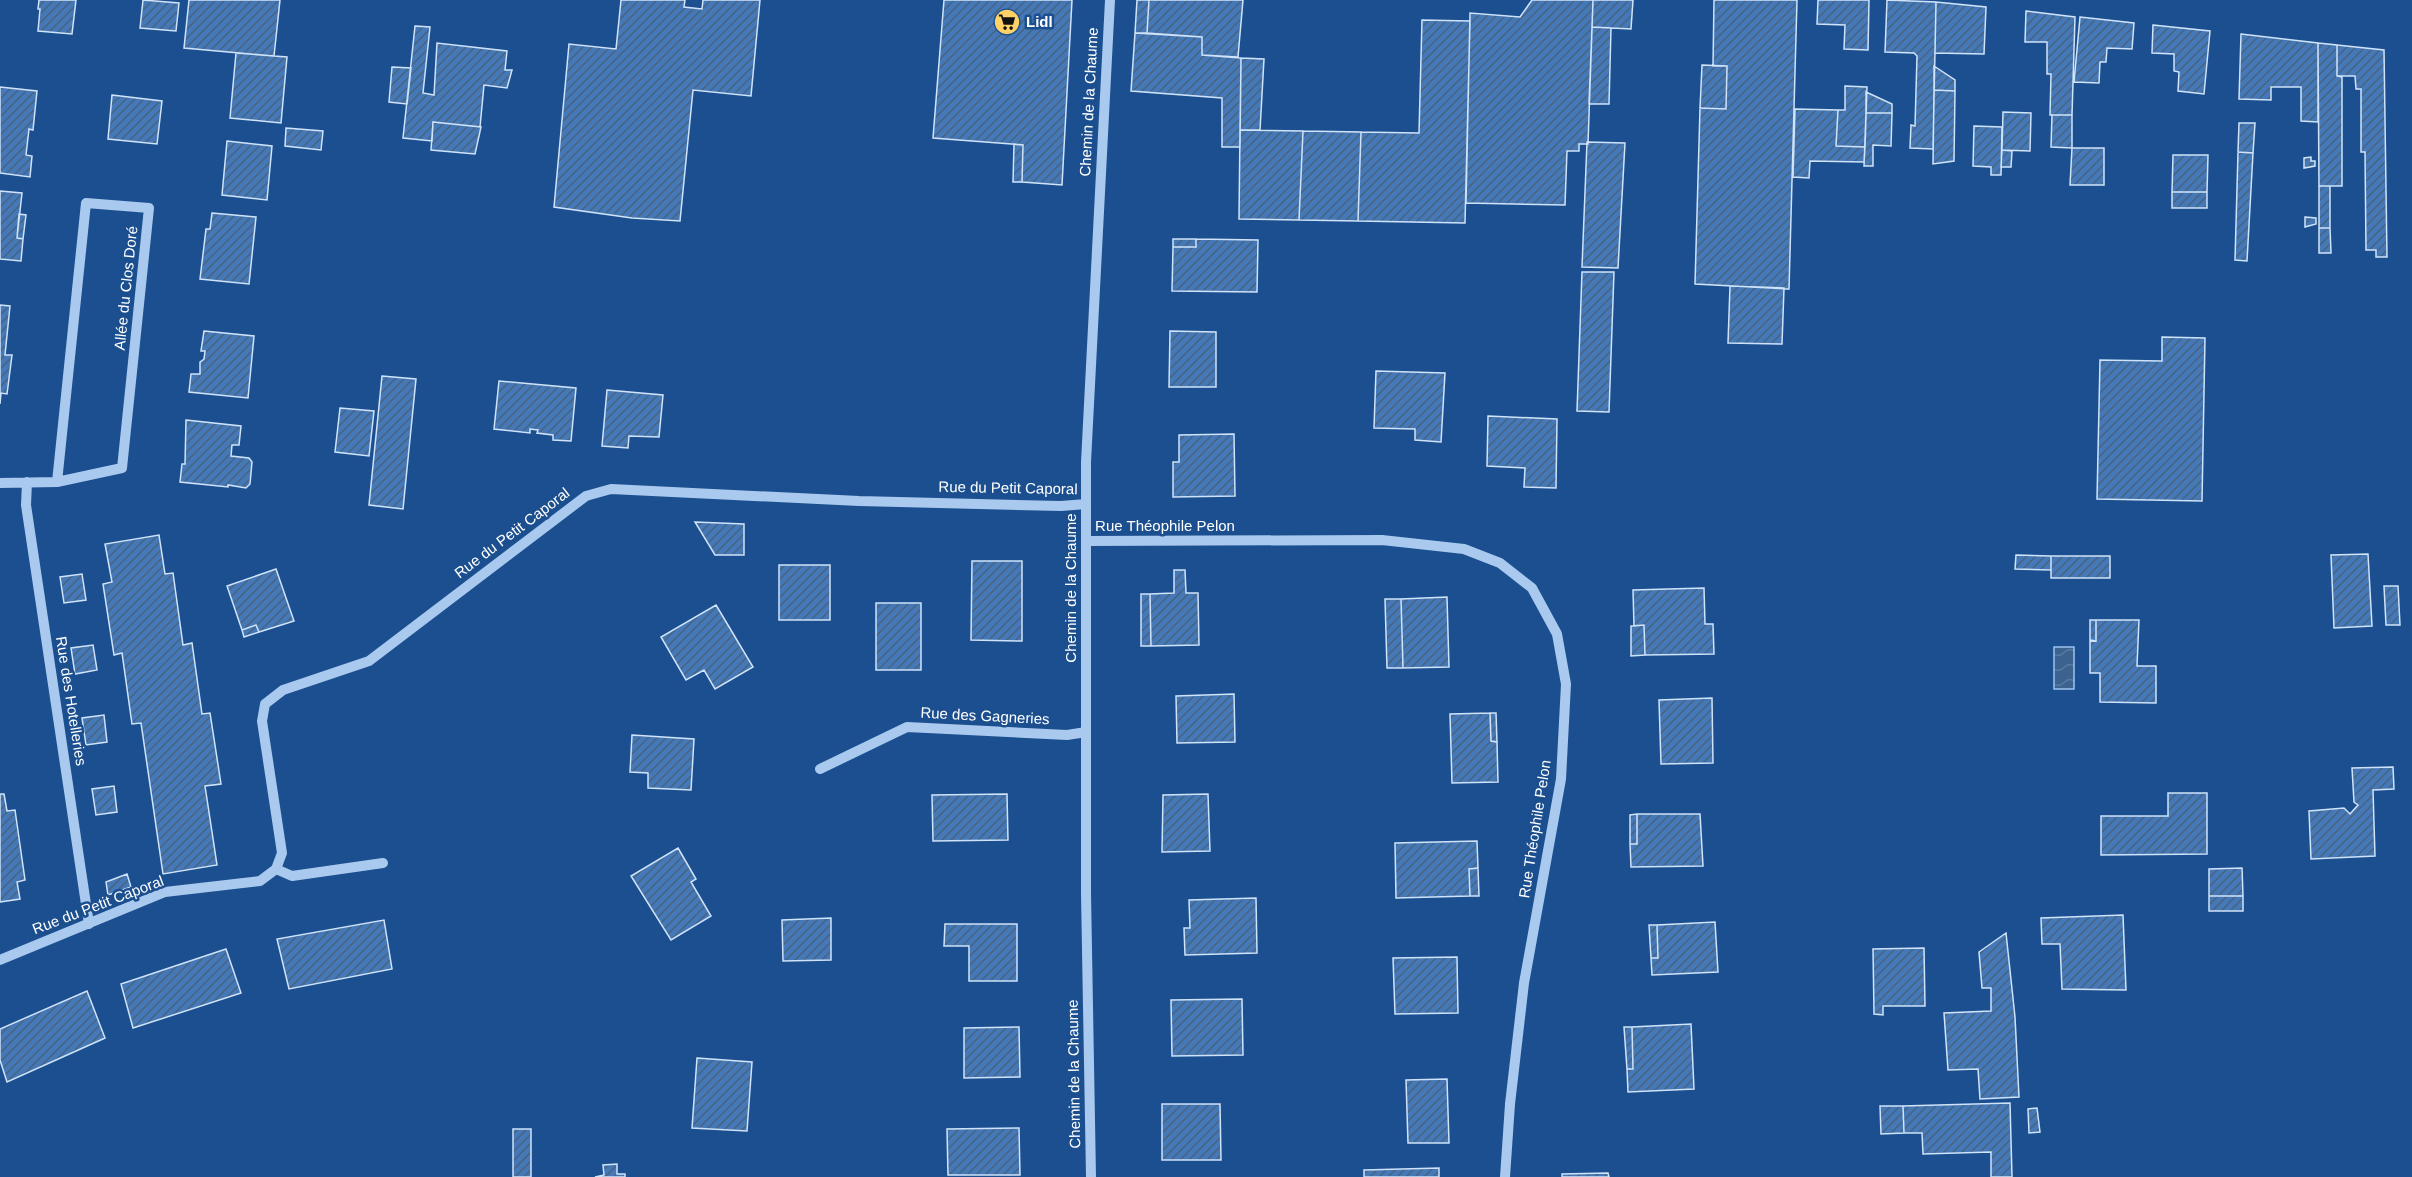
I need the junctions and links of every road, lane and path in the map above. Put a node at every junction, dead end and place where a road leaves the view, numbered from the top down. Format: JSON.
{"nodes":[{"id":1,"x":1110,"y":0,"type":"edge"},
{"id":2,"x":27,"y":482,"type":"junction"},
{"id":3,"x":57,"y":482,"type":"junction"},
{"id":4,"x":0,"y":483,"type":"edge"},
{"id":5,"x":1086,"y":504,"type":"junction"},
{"id":6,"x":1086,"y":541,"type":"junction"},
{"id":7,"x":1086,"y":732,"type":"junction"},
{"id":8,"x":820,"y":769,"type":"dead end"},
{"id":9,"x":383,"y":863,"type":"dead end"},
{"id":10,"x":276,"y":870,"type":"junction"},
{"id":11,"x":89,"y":924,"type":"junction"},
{"id":12,"x":0,"y":960,"type":"edge"},
{"id":13,"x":1091,"y":1177,"type":"edge"},
{"id":14,"x":1505,"y":1177,"type":"edge"}],
"edges":[{"from":1,"to":5,"type":"street","name":"Chemin de la Chaume"},
{"from":2,"to":3,"type":"street","name":"Allée du Clos Doré"},
{"from":2,"to":4,"type":"street","name":"Allée du Clos Doré"},
{"from":2,"to":11,"type":"street","name":"Rue des Hotelleries"},
{"from":3,"to":3,"type":"street","name":"Allée du Clos Doré"},
{"from":5,"to":6,"type":"street","name":"Chemin de la Chaume"},
{"from":5,"to":10,"type":"street","name":"Rue du Petit Caporal"},
{"from":6,"to":7,"type":"street","name":"Chemin de la Chaume"},
{"from":6,"to":14,"type":"street","name":"Rue Théophile Pelon"},
{"from":7,"to":8,"type":"street","name":"Rue des Gagneries"},
{"from":7,"to":13,"type":"street","name":"Chemin de la Chaume"},
{"from":9,"to":10,"type":"street"},
{"from":10,"to":11,"type":"street","name":"Rue du Petit Caporal"},
{"from":11,"to":12,"type":"street","name":"Rue du Petit Caporal"}]}
